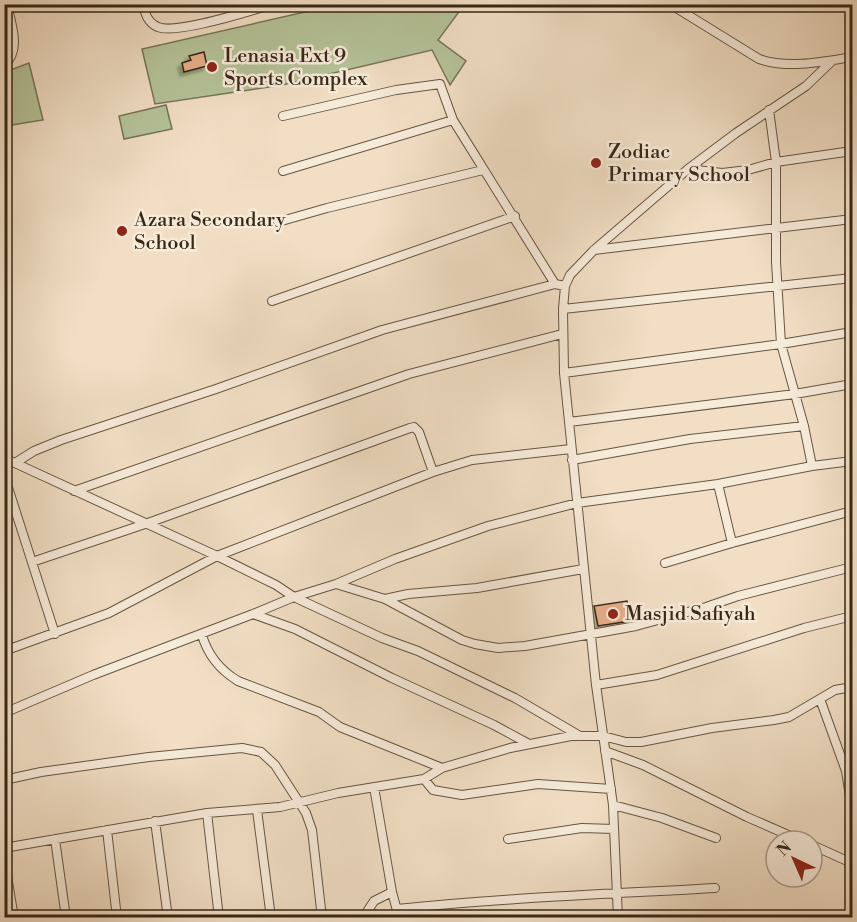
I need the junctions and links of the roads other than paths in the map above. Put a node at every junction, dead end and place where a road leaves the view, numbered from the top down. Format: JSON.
{"nodes":[{"id":1,"x":7,"y":4,"type":"edge"},
{"id":2,"x":143,"y":4,"type":"edge"},
{"id":3,"x":274,"y":4,"type":"edge"},
{"id":4,"x":670,"y":4,"type":"edge"},
{"id":5,"x":852,"y":57,"type":"edge"},
{"id":6,"x":832,"y":61,"type":"junction"},
{"id":7,"x":4,"y":66,"type":"edge"},
{"id":8,"x":769,"y":110,"type":"junction"},
{"id":9,"x":283,"y":116,"type":"dead end"},
{"id":10,"x":453,"y":120,"type":"junction"},
{"id":11,"x":852,"y":151,"type":"edge"},
{"id":12,"x":776,"y":162,"type":"junction"},
{"id":13,"x":483,"y":170,"type":"junction"},
{"id":14,"x":687,"y":170,"type":"junction"},
{"id":15,"x":283,"y":171,"type":"dead end"},
{"id":16,"x":515,"y":216,"type":"junction"},
{"id":17,"x":852,"y":219,"type":"edge"},
{"id":18,"x":278,"y":222,"type":"dead end"},
{"id":19,"x":777,"y":228,"type":"junction"},
{"id":20,"x":594,"y":250,"type":"junction"},
{"id":21,"x":852,"y":278,"type":"edge"},
{"id":22,"x":555,"y":284,"type":"junction"},
{"id":23,"x":565,"y":286,"type":"junction"},
{"id":24,"x":778,"y":286,"type":"junction"},
{"id":25,"x":272,"y":301,"type":"dead end"},
{"id":26,"x":563,"y":309,"type":"junction"},
{"id":27,"x":852,"y":332,"type":"edge"},
{"id":28,"x":562,"y":334,"type":"junction"},
{"id":29,"x":781,"y":344,"type":"junction"},
{"id":30,"x":564,"y":373,"type":"junction"},
{"id":31,"x":852,"y":384,"type":"edge"},
{"id":32,"x":795,"y":394,"type":"junction"},
{"id":33,"x":569,"y":422,"type":"junction"},
{"id":34,"x":804,"y":426,"type":"junction"},
{"id":35,"x":571,"y":449,"type":"junction"},
{"id":36,"x":4,"y":458,"type":"edge"},
{"id":37,"x":572,"y":460,"type":"junction"},
{"id":38,"x":852,"y":461,"type":"edge"},
{"id":39,"x":15,"y":463,"type":"junction"},
{"id":40,"x":812,"y":466,"type":"junction"},
{"id":41,"x":433,"y":472,"type":"junction"},
{"id":42,"x":4,"y":475,"type":"edge"},
{"id":43,"x":852,"y":476,"type":"edge"},
{"id":44,"x":718,"y":484,"type":"junction"},
{"id":45,"x":74,"y":491,"type":"junction"},
{"id":46,"x":577,"y":504,"type":"junction"},
{"id":47,"x":851,"y":512,"type":"edge"},
{"id":48,"x":148,"y":523,"type":"junction"},
{"id":49,"x":852,"y":523,"type":"edge"},
{"id":50,"x":732,"y":543,"type":"junction"},
{"id":51,"x":217,"y":556,"type":"junction"},
{"id":52,"x":32,"y":562,"type":"junction"},
{"id":53,"x":664,"y":563,"type":"dead end"},
{"id":54,"x":852,"y":567,"type":"edge"},
{"id":55,"x":584,"y":569,"type":"junction"},
{"id":56,"x":336,"y":584,"type":"junction"},
{"id":57,"x":294,"y":597,"type":"junction"},
{"id":58,"x":385,"y":599,"type":"junction"},
{"id":59,"x":254,"y":614,"type":"junction"},
{"id":60,"x":852,"y":616,"type":"edge"},
{"id":61,"x":55,"y":633,"type":"junction"},
{"id":62,"x":592,"y":634,"type":"junction"},
{"id":63,"x":202,"y":635,"type":"junction"},
{"id":64,"x":4,"y":651,"type":"edge"},
{"id":65,"x":596,"y":686,"type":"junction"},
{"id":66,"x":852,"y":687,"type":"edge"},
{"id":67,"x":820,"y":699,"type":"junction"},
{"id":68,"x":4,"y":713,"type":"edge"},
{"id":69,"x":580,"y":736,"type":"junction"},
{"id":70,"x":603,"y":736,"type":"junction"},
{"id":71,"x":529,"y":744,"type":"junction"},
{"id":72,"x":605,"y":751,"type":"junction"},
{"id":73,"x":442,"y":768,"type":"junction"},
{"id":74,"x":849,"y":771,"type":"edge"},
{"id":75,"x":424,"y":779,"type":"junction"},
{"id":76,"x":4,"y":780,"type":"edge"},
{"id":77,"x":374,"y":787,"type":"junction"},
{"id":78,"x":611,"y":789,"type":"junction"},
{"id":79,"x":298,"y":803,"type":"junction"},
{"id":80,"x":613,"y":806,"type":"junction"},
{"id":81,"x":852,"y":809,"type":"edge"},
{"id":82,"x":257,"y":810,"type":"junction"},
{"id":83,"x":207,"y":813,"type":"junction"},
{"id":84,"x":155,"y":821,"type":"junction"},
{"id":85,"x":614,"y":829,"type":"junction"},
{"id":86,"x":774,"y":829,"type":"edge"},
{"id":87,"x":107,"y":830,"type":"junction"},
{"id":88,"x":716,"y":838,"type":"dead end"},
{"id":89,"x":56,"y":839,"type":"junction"},
{"id":90,"x":508,"y":839,"type":"dead end"},
{"id":91,"x":4,"y":848,"type":"edge"},
{"id":92,"x":824,"y":850,"type":"edge"},
{"id":93,"x":4,"y":858,"type":"edge"},
{"id":94,"x":852,"y":859,"type":"edge"},
{"id":95,"x":715,"y":888,"type":"dead end"},
{"id":96,"x":392,"y":892,"type":"junction"},
{"id":97,"x":616,"y":895,"type":"junction"},
{"id":98,"x":398,"y":913,"type":"edge"},
{"id":99,"x":362,"y":917,"type":"edge"},
{"id":100,"x":14,"y":918,"type":"edge"},
{"id":101,"x":66,"y":918,"type":"edge"},
{"id":102,"x":117,"y":918,"type":"edge"},
{"id":103,"x":168,"y":918,"type":"edge"},
{"id":104,"x":219,"y":918,"type":"edge"},
{"id":105,"x":271,"y":918,"type":"edge"},
{"id":106,"x":322,"y":918,"type":"edge"},
{"id":107,"x":618,"y":918,"type":"edge"}],
"edges":[{"from":1,"to":7,"type":"street"},
{"from":2,"to":3,"type":"street"},
{"from":4,"to":6,"type":"street"},
{"from":5,"to":6,"type":"street"},
{"from":6,"to":8,"type":"street"},
{"from":8,"to":12,"type":"street"},
{"from":8,"to":14,"type":"street"},
{"from":9,"to":10,"type":"street"},
{"from":10,"to":13,"type":"street"},
{"from":10,"to":15,"type":"street"},
{"from":11,"to":12,"type":"street"},
{"from":12,"to":14,"type":"street"},
{"from":12,"to":19,"type":"street"},
{"from":13,"to":16,"type":"street"},
{"from":13,"to":18,"type":"street"},
{"from":14,"to":20,"type":"street"},
{"from":16,"to":22,"type":"street"},
{"from":16,"to":25,"type":"street"},
{"from":17,"to":19,"type":"street"},
{"from":19,"to":20,"type":"street"},
{"from":19,"to":24,"type":"street"},
{"from":20,"to":23,"type":"street"},
{"from":21,"to":24,"type":"street"},
{"from":22,"to":23,"type":"street"},
{"from":22,"to":39,"type":"street"},
{"from":23,"to":26,"type":"street"},
{"from":24,"to":26,"type":"street"},
{"from":24,"to":29,"type":"street"},
{"from":26,"to":28,"type":"street"},
{"from":27,"to":29,"type":"street"},
{"from":28,"to":30,"type":"street"},
{"from":28,"to":45,"type":"street"},
{"from":29,"to":30,"type":"street"},
{"from":29,"to":32,"type":"street"},
{"from":30,"to":33,"type":"street"},
{"from":31,"to":32,"type":"street"},
{"from":32,"to":33,"type":"street"},
{"from":32,"to":34,"type":"street"},
{"from":33,"to":35,"type":"street"},
{"from":34,"to":37,"type":"street"},
{"from":34,"to":40,"type":"street"},
{"from":35,"to":37,"type":"street"},
{"from":35,"to":41,"type":"street"},
{"from":36,"to":39,"type":"street"},
{"from":37,"to":46,"type":"street"},
{"from":38,"to":40,"type":"street"},
{"from":38,"to":43,"type":"street"},
{"from":39,"to":45,"type":"street"},
{"from":40,"to":44,"type":"street"},
{"from":41,"to":48,"type":"street"},
{"from":41,"to":51,"type":"street"},
{"from":42,"to":52,"type":"street"},
{"from":44,"to":46,"type":"street"},
{"from":44,"to":50,"type":"street"},
{"from":45,"to":48,"type":"street"},
{"from":46,"to":55,"type":"street"},
{"from":46,"to":56,"type":"street"},
{"from":47,"to":49,"type":"street"},
{"from":47,"to":50,"type":"street"},
{"from":48,"to":51,"type":"street"},
{"from":48,"to":52,"type":"street"},
{"from":50,"to":53,"type":"street"},
{"from":51,"to":57,"type":"street"},
{"from":51,"to":61,"type":"street"},
{"from":52,"to":61,"type":"street"},
{"from":54,"to":62,"type":"street"},
{"from":55,"to":58,"type":"street"},
{"from":55,"to":62,"type":"street"},
{"from":56,"to":57,"type":"street"},
{"from":56,"to":58,"type":"street"},
{"from":57,"to":59,"type":"street"},
{"from":57,"to":69,"type":"street"},
{"from":58,"to":62,"type":"street"},
{"from":59,"to":63,"type":"street"},
{"from":59,"to":71,"type":"street"},
{"from":60,"to":65,"type":"street"},
{"from":61,"to":64,"type":"street"},
{"from":62,"to":65,"type":"street"},
{"from":63,"to":68,"type":"street"},
{"from":63,"to":73,"type":"street"},
{"from":65,"to":70,"type":"street"},
{"from":66,"to":67,"type":"street"},
{"from":67,"to":70,"type":"street"},
{"from":67,"to":74,"type":"street"},
{"from":69,"to":70,"type":"street"},
{"from":69,"to":71,"type":"street"},
{"from":70,"to":72,"type":"street"},
{"from":71,"to":73,"type":"street"},
{"from":72,"to":78,"type":"street"},
{"from":72,"to":86,"type":"street"},
{"from":73,"to":75,"type":"street"},
{"from":74,"to":81,"type":"street"},
{"from":75,"to":77,"type":"street"},
{"from":75,"to":78,"type":"street"},
{"from":76,"to":79,"type":"street"},
{"from":77,"to":79,"type":"street"},
{"from":77,"to":96,"type":"street"},
{"from":78,"to":80,"type":"street"},
{"from":79,"to":82,"type":"street"},
{"from":79,"to":106,"type":"street"},
{"from":80,"to":85,"type":"street"},
{"from":80,"to":88,"type":"street"},
{"from":82,"to":83,"type":"street"},
{"from":82,"to":105,"type":"street"},
{"from":83,"to":84,"type":"street"},
{"from":83,"to":104,"type":"street"},
{"from":84,"to":87,"type":"street"},
{"from":84,"to":103,"type":"street"},
{"from":85,"to":90,"type":"street"},
{"from":85,"to":97,"type":"street"},
{"from":87,"to":89,"type":"street"},
{"from":87,"to":102,"type":"street"},
{"from":89,"to":91,"type":"street"},
{"from":89,"to":101,"type":"street"},
{"from":92,"to":94,"type":"street"},
{"from":93,"to":100,"type":"street"},
{"from":95,"to":97,"type":"street"},
{"from":96,"to":98,"type":"street"},
{"from":96,"to":99,"type":"street"},
{"from":97,"to":98,"type":"street"},
{"from":97,"to":107,"type":"street"}]}
